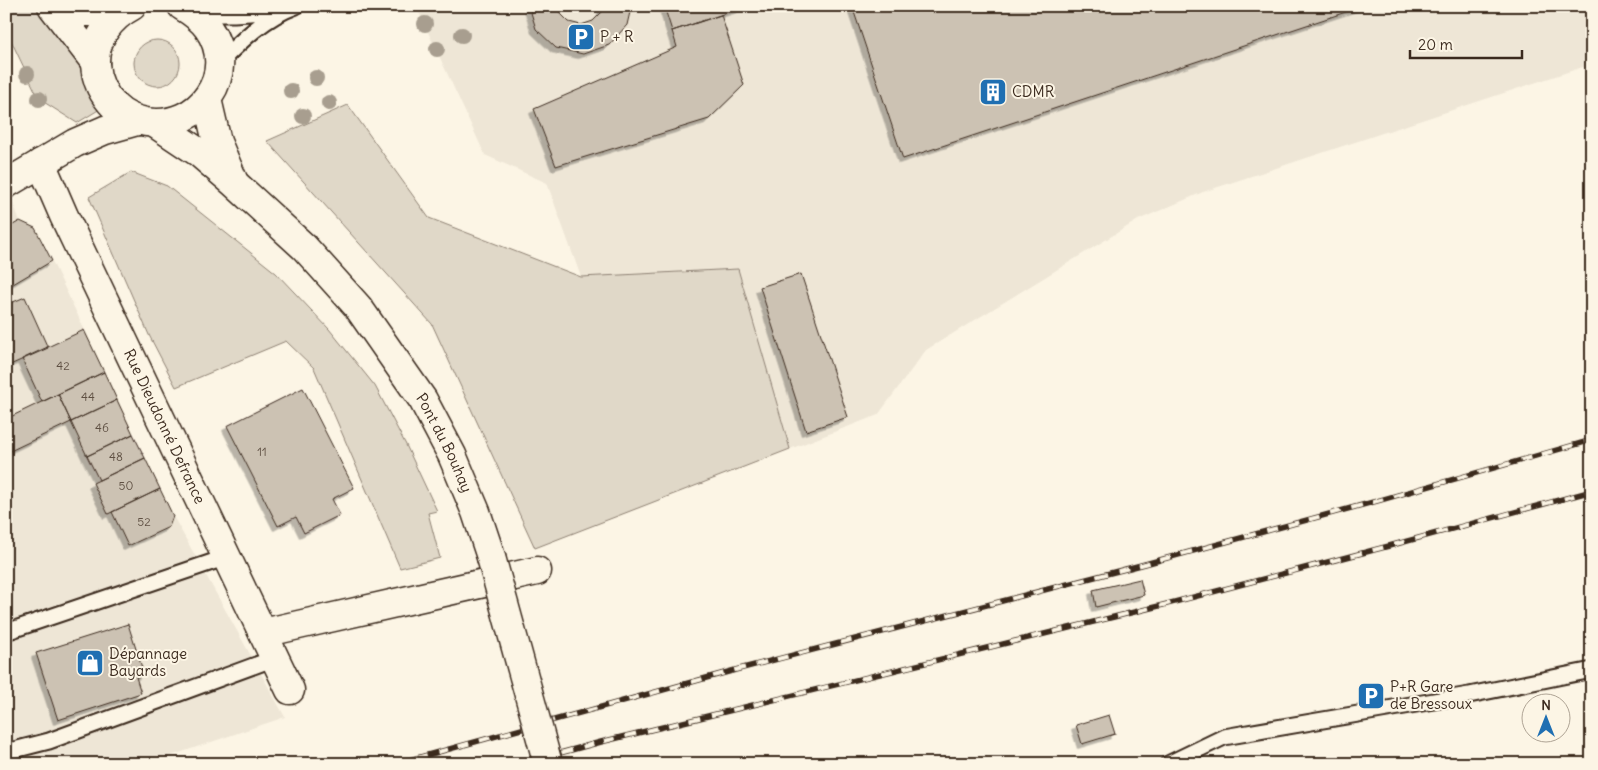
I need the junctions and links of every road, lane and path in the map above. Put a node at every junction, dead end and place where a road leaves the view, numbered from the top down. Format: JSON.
{"nodes":[{"id":1,"x":52,"y":6,"type":"edge"},
{"id":2,"x":69,"y":6,"type":"edge"},
{"id":3,"x":290,"y":8,"type":"edge"},
{"id":4,"x":126,"y":9,"type":"edge"},
{"id":5,"x":191,"y":9,"type":"edge"},
{"id":6,"x":95,"y":62,"type":"junction"},
{"id":7,"x":219,"y":63,"type":"junction"},
{"id":8,"x":107,"y":98,"type":"junction"},
{"id":9,"x":207,"y":99,"type":"junction"},
{"id":10,"x":147,"y":122,"type":"junction"},
{"id":11,"x":75,"y":143,"type":"junction"},
{"id":12,"x":41,"y":163,"type":"junction"},
{"id":13,"x":234,"y":183,"type":"junction"},
{"id":14,"x":6,"y":184,"type":"edge"},
{"id":15,"x":227,"y":557,"type":"junction"},
{"id":16,"x":537,"y":571,"type":"dead end"},
{"id":17,"x":6,"y":632,"type":"edge"},
{"id":18,"x":263,"y":633,"type":"junction"},
{"id":19,"x":275,"y":658,"type":"junction"},
{"id":20,"x":1592,"y":670,"type":"edge"},
{"id":21,"x":290,"y":690,"type":"dead end"},
{"id":22,"x":6,"y":752,"type":"edge"},
{"id":23,"x":548,"y":764,"type":"edge"},
{"id":24,"x":1168,"y":764,"type":"edge"}],
"edges":[{"from":1,"to":6,"type":"street"},
{"from":2,"to":4,"type":"street"},
{"from":3,"to":5,"type":"lane"},
{"from":3,"to":7,"type":"lane"},
{"from":4,"to":6,"type":"street"},
{"from":5,"to":7,"type":"street"},
{"from":6,"to":8,"type":"street"},
{"from":7,"to":9,"type":"street"},
{"from":8,"to":10,"type":"street","name":"Pont du Bouhay"},
{"from":8,"to":11,"type":"street"},
{"from":9,"to":10,"type":"street"},
{"from":9,"to":13,"type":"street","name":"Pont du Bouhay"},
{"from":10,"to":11,"type":"street"},
{"from":10,"to":13,"type":"street","name":"Pont du Bouhay"},
{"from":11,"to":12,"type":"street"},
{"from":12,"to":14,"type":"street"},
{"from":12,"to":15,"type":"street","name":"Rue Dieudonné Defrance"},
{"from":13,"to":23,"type":"street","name":"Pont du Bouhay","bridge":true},
{"from":15,"to":17,"type":"lane"},
{"from":15,"to":18,"type":"street","name":"Rue Dieudonné Defrance"},
{"from":16,"to":18,"type":"street"},
{"from":18,"to":19,"type":"street","name":"Rue Dieudonné Defrance"},
{"from":19,"to":21,"type":"street","name":"Rue Dieudonné Defrance"},
{"from":19,"to":22,"type":"lane"},
{"from":20,"to":24,"type":"lane"}]}
